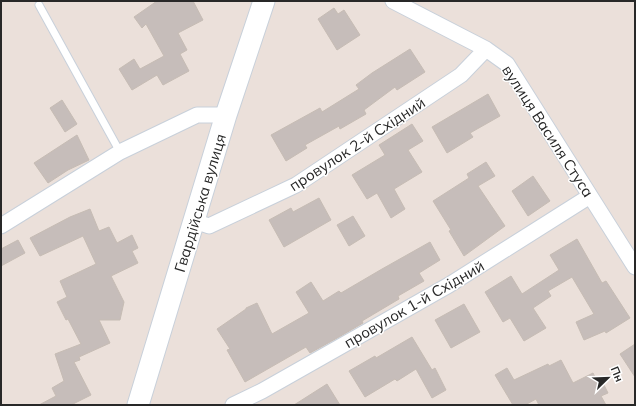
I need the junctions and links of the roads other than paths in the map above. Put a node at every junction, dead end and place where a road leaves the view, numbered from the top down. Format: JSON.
{"nodes":[{"id":1,"x":264,"y":1,"type":"edge"},
{"id":2,"x":393,"y":1,"type":"edge"},
{"id":3,"x":39,"y":4,"type":"dead end"},
{"id":4,"x":486,"y":49,"type":"junction"},
{"id":5,"x":226,"y":115,"type":"junction"},
{"id":6,"x":120,"y":152,"type":"junction"},
{"id":7,"x":590,"y":196,"type":"junction"},
{"id":8,"x":194,"y":221,"type":"junction"},
{"id":9,"x":1,"y":226,"type":"edge"},
{"id":10,"x":635,"y":267,"type":"edge"},
{"id":11,"x":138,"y":405,"type":"edge"},
{"id":12,"x":233,"y":405,"type":"edge"}],
"edges":[{"from":1,"to":5,"type":"main road","name":"Гвардійська вулиця"},
{"from":2,"to":4,"type":"street","name":"вулиця Василя Стуса"},
{"from":3,"to":6,"type":"lane"},
{"from":4,"to":7,"type":"street","name":"вулиця Василя Стуса"},
{"from":4,"to":8,"type":"street","name":"провулок 2-й Східний"},
{"from":5,"to":6,"type":"street"},
{"from":5,"to":8,"type":"main road","name":"Гвардійська вулиця"},
{"from":6,"to":9,"type":"street"},
{"from":7,"to":10,"type":"street","name":"вулиця Василя Стуса"},
{"from":7,"to":12,"type":"street","name":"провулок 1-й Східний"},
{"from":8,"to":11,"type":"main road","name":"Гвардійська вулиця"}]}
